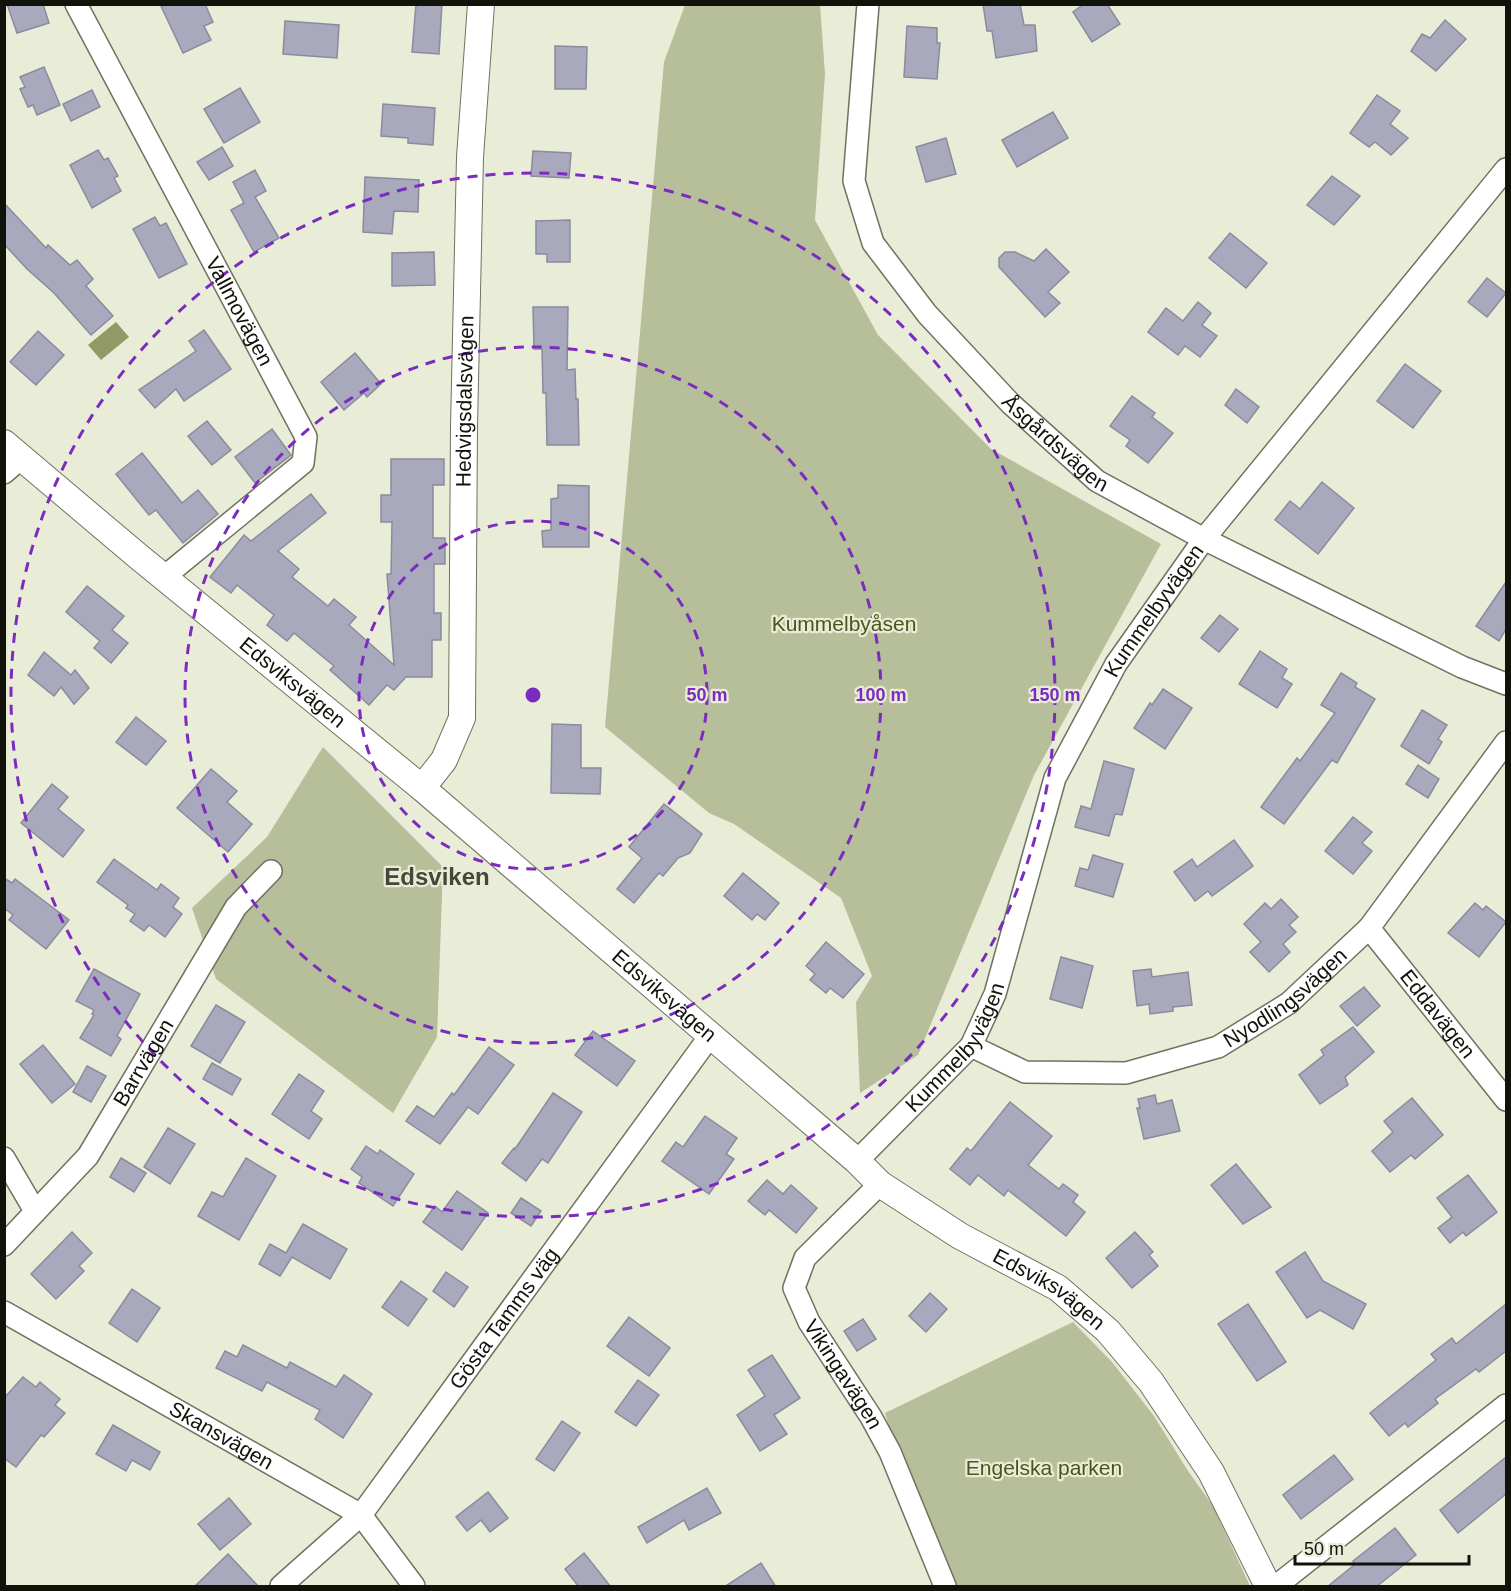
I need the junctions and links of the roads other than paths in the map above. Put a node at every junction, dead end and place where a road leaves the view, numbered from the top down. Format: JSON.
{"nodes":[{"id":1,"x":76,"y":4,"type":"edge"},
{"id":2,"x":481,"y":4,"type":"edge"},
{"id":3,"x":868,"y":4,"type":"edge"},
{"id":4,"x":1506,"y":169,"type":"edge"},
{"id":5,"x":10,"y":458,"type":"edge"},
{"id":6,"x":1204,"y":539,"type":"junction"},
{"id":7,"x":164,"y":577,"type":"junction"},
{"id":8,"x":1506,"y":684,"type":"edge"},
{"id":9,"x":1506,"y":742,"type":"edge"},
{"id":10,"x":422,"y":788,"type":"junction"},
{"id":11,"x":271,"y":871,"type":"dead end"},
{"id":12,"x":1369,"y":928,"type":"junction"},
{"id":13,"x":710,"y":1036,"type":"junction"},
{"id":14,"x":971,"y":1046,"type":"junction"},
{"id":15,"x":1506,"y":1100,"type":"edge"},
{"id":16,"x":4,"y":1158,"type":"edge"},
{"id":17,"x":857,"y":1161,"type":"junction"},
{"id":18,"x":880,"y":1184,"type":"junction"},
{"id":19,"x":35,"y":1210,"type":"junction"},
{"id":20,"x":4,"y":1245,"type":"edge"},
{"id":21,"x":4,"y":1312,"type":"edge"},
{"id":22,"x":1506,"y":1405,"type":"edge"},
{"id":23,"x":361,"y":1515,"type":"junction"},
{"id":24,"x":281,"y":1587,"type":"edge"},
{"id":25,"x":414,"y":1587,"type":"edge"},
{"id":26,"x":945,"y":1587,"type":"edge"},
{"id":27,"x":1268,"y":1587,"type":"edge"},
{"id":28,"x":1276,"y":1587,"type":"edge"}],
"edges":[{"from":1,"to":7,"type":"street","name":"Vallmovägen"},
{"from":2,"to":10,"type":"street","name":"Hedvigsdalsvägen"},
{"from":3,"to":6,"type":"street","name":"Åsgårdsvägen"},
{"from":4,"to":6,"type":"street","name":"Kummelbyvägen"},
{"from":5,"to":7,"type":"street","name":"Edsviksvägen"},
{"from":6,"to":8,"type":"street","name":"Åsgårdsvägen"},
{"from":6,"to":14,"type":"street","name":"Kummelbyvägen"},
{"from":7,"to":10,"type":"street","name":"Edsviksvägen"},
{"from":9,"to":12,"type":"street","name":"Nyodlingsvägen"},
{"from":10,"to":13,"type":"street","name":"Edsviksvägen"},
{"from":11,"to":19,"type":"street","name":"Barrvägen"},
{"from":12,"to":14,"type":"street","name":"Nyodlingsvägen"},
{"from":12,"to":15,"type":"street","name":"Eddavägen"},
{"from":13,"to":17,"type":"street","name":"Edsviksvägen"},
{"from":13,"to":23,"type":"street","name":"Gösta Tamms väg"},
{"from":14,"to":17,"type":"street","name":"Kummelbyvägen"},
{"from":16,"to":19,"type":"street"},
{"from":17,"to":18,"type":"street","name":"Edsviksvägen"},
{"from":18,"to":26,"type":"street","name":"Vikingavägen"},
{"from":18,"to":27,"type":"street","name":"Edsviksvägen"},
{"from":19,"to":20,"type":"street","name":"Barrvägen"},
{"from":21,"to":23,"type":"street","name":"Skansvägen"},
{"from":22,"to":28,"type":"street"},
{"from":23,"to":24,"type":"street","name":"Gösta Tamms väg"},
{"from":23,"to":25,"type":"street","name":"Skansvägen"}]}
